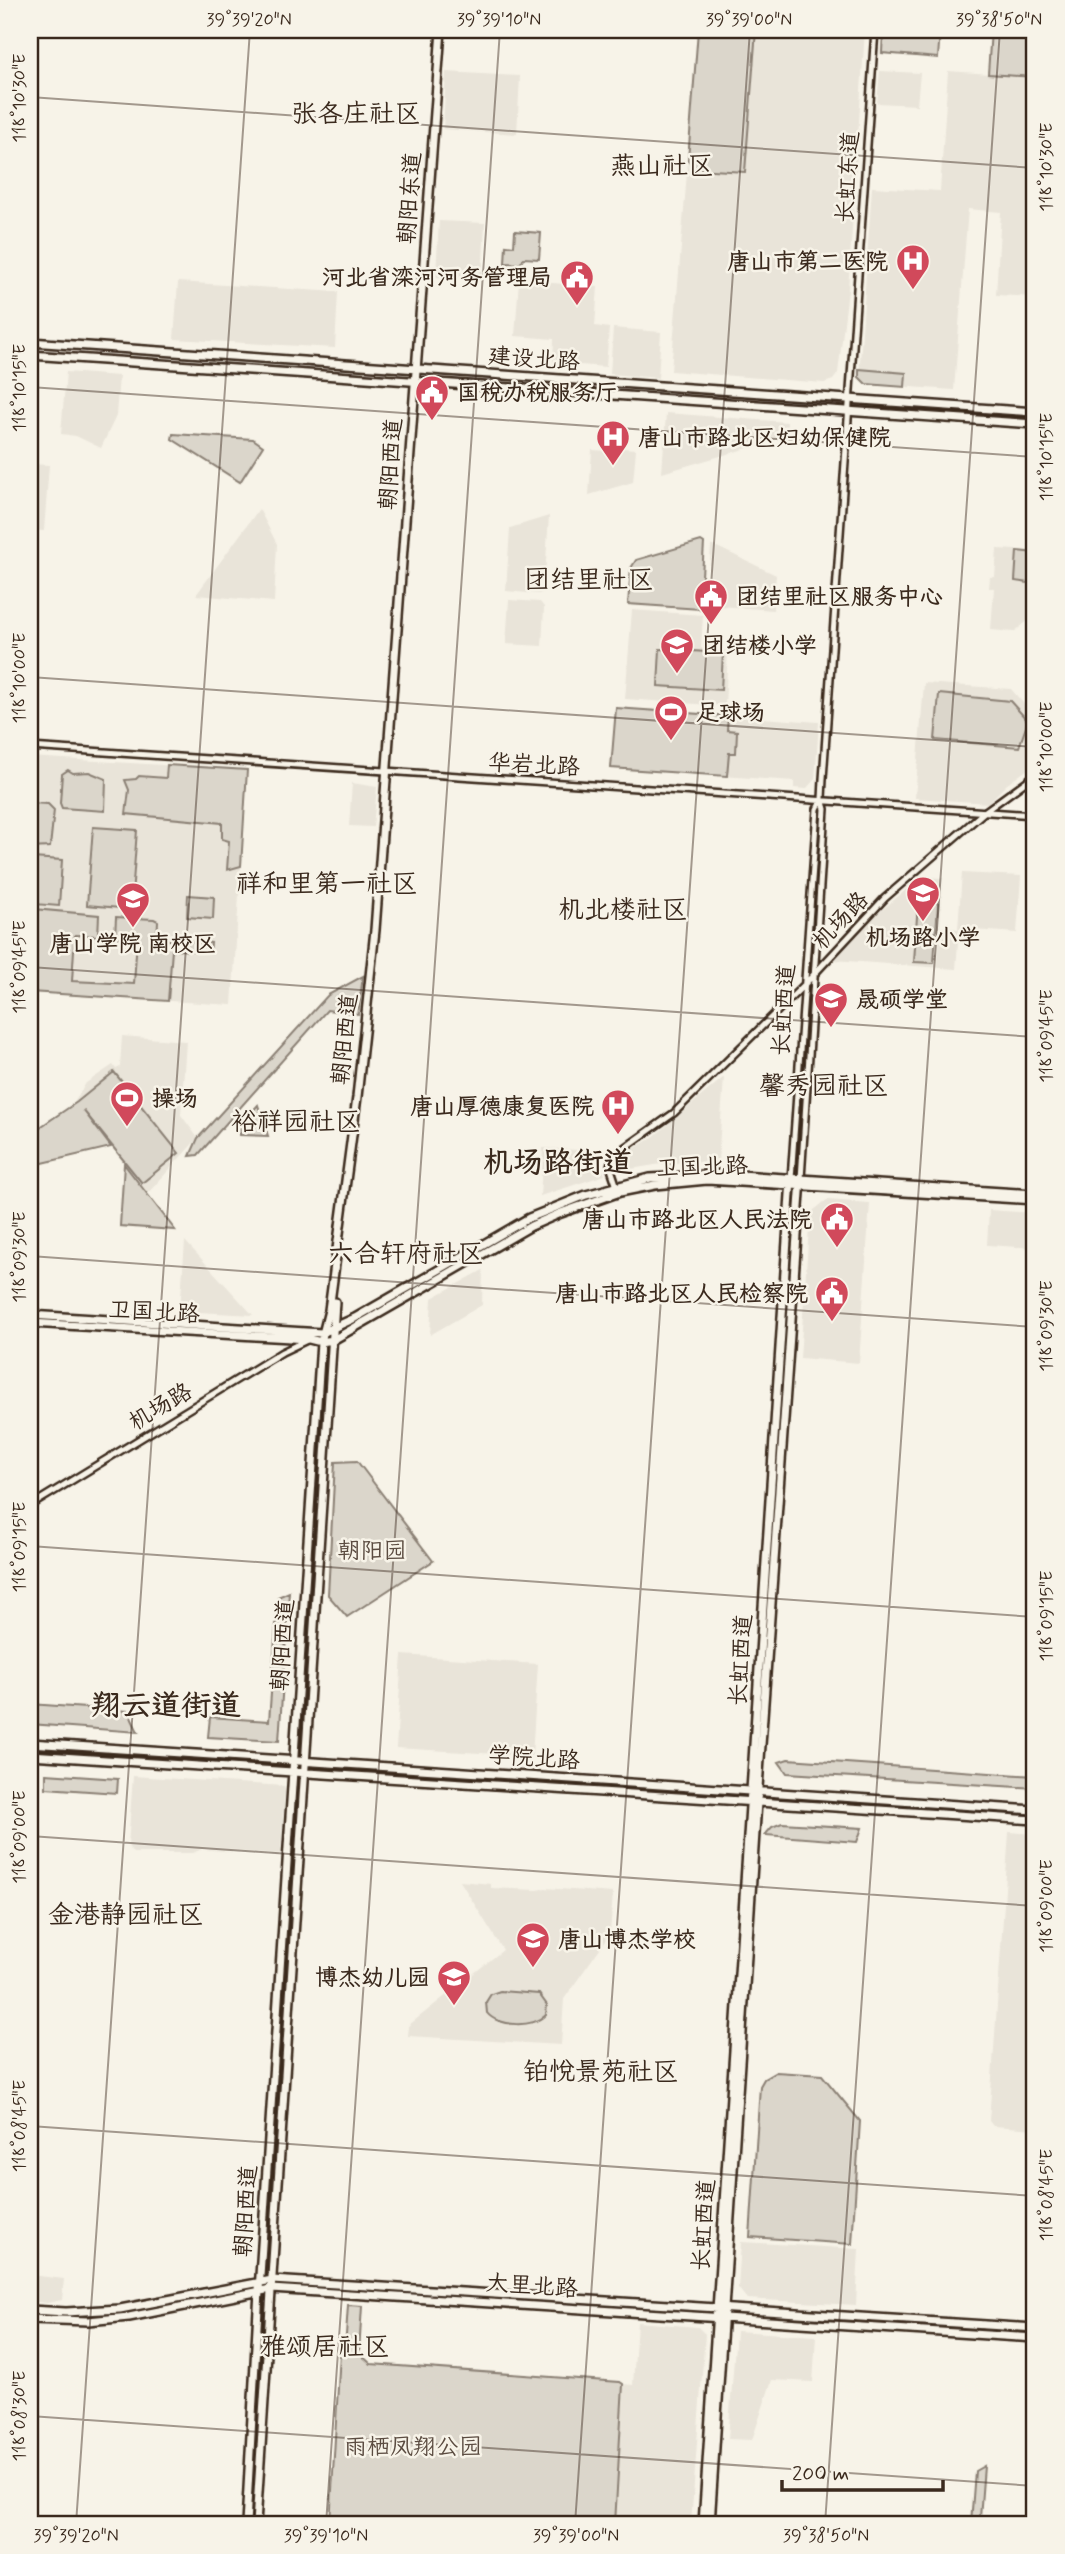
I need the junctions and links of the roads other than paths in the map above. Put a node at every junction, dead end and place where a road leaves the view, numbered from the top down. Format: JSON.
{"nodes":[{"id":1,"x":441,"y":30,"type":"edge"},
{"id":2,"x":874,"y":30,"type":"edge"},
{"id":3,"x":30,"y":342,"type":"edge"},
{"id":4,"x":30,"y":355,"type":"edge"},
{"id":5,"x":416,"y":369,"type":"junction"},
{"id":6,"x":416,"y":380,"type":"junction"},
{"id":7,"x":848,"y":399,"type":"junction"},
{"id":8,"x":848,"y":410,"type":"junction"},
{"id":9,"x":1035,"y":412,"type":"edge"},
{"id":10,"x":1035,"y":424,"type":"edge"},
{"id":11,"x":30,"y":747,"type":"edge"},
{"id":12,"x":388,"y":772,"type":"junction"},
{"id":13,"x":1035,"y":775,"type":"edge"},
{"id":14,"x":822,"y":799,"type":"junction"},
{"id":15,"x":984,"y":812,"type":"junction"},
{"id":16,"x":1035,"y":815,"type":"edge"},
{"id":17,"x":385,"y":819,"type":"junction"},
{"id":18,"x":813,"y":974,"type":"junction"},
{"id":19,"x":804,"y":985,"type":"junction"},
{"id":20,"x":791,"y":1182,"type":"junction"},
{"id":21,"x":801,"y":1183,"type":"junction"},
{"id":22,"x":618,"y":1189,"type":"junction"},
{"id":23,"x":1035,"y":1194,"type":"edge"},
{"id":24,"x":1035,"y":1200,"type":"edge"},
{"id":25,"x":30,"y":1315,"type":"edge"},
{"id":26,"x":30,"y":1323,"type":"edge"},
{"id":27,"x":332,"y":1329,"type":"junction"},
{"id":28,"x":322,"y":1333,"type":"junction"},
{"id":29,"x":309,"y":1339,"type":"junction"},
{"id":30,"x":333,"y":1340,"type":"junction"},
{"id":31,"x":321,"y":1342,"type":"junction"},
{"id":32,"x":30,"y":1506,"type":"edge"},
{"id":33,"x":33,"y":1743,"type":"edge"},
{"id":34,"x":32,"y":1755,"type":"edge"},
{"id":35,"x":294,"y":1755,"type":"junction"},
{"id":36,"x":305,"y":1756,"type":"junction"},
{"id":37,"x":293,"y":1771,"type":"junction"},
{"id":38,"x":304,"y":1772,"type":"junction"},
{"id":39,"x":535,"y":1776,"type":"junction"},
{"id":40,"x":533,"y":1787,"type":"junction"},
{"id":41,"x":754,"y":1790,"type":"junction"},
{"id":42,"x":753,"y":1802,"type":"junction"},
{"id":43,"x":972,"y":1805,"type":"junction"},
{"id":44,"x":1035,"y":1810,"type":"edge"},
{"id":45,"x":972,"y":1816,"type":"junction"},
{"id":46,"x":1035,"y":1820,"type":"edge"},
{"id":47,"x":260,"y":2282,"type":"junction"},
{"id":48,"x":272,"y":2285,"type":"junction"},
{"id":49,"x":259,"y":2291,"type":"junction"},
{"id":50,"x":30,"y":2310,"type":"edge"},
{"id":51,"x":720,"y":2312,"type":"junction"},
{"id":52,"x":30,"y":2319,"type":"edge"},
{"id":53,"x":1035,"y":2328,"type":"edge"},
{"id":54,"x":1035,"y":2338,"type":"edge"},
{"id":55,"x":246,"y":2524,"type":"edge"},
{"id":56,"x":256,"y":2524,"type":"edge"},
{"id":57,"x":703,"y":2524,"type":"edge"},
{"id":58,"x":710,"y":2524,"type":"edge"}],
"edges":[{"from":1,"to":5,"type":"main road","name":"朝阳东道"},
{"from":2,"to":7,"type":"street","name":"长虹东道"},
{"from":3,"to":5,"type":"main road","name":"建设北路"},
{"from":4,"to":6,"type":"main road","name":"建设北路"},
{"from":5,"to":6,"type":"main road","name":"朝阳西道"},
{"from":5,"to":7,"type":"main road","name":"建设北路"},
{"from":6,"to":8,"type":"main road","name":"建设北路"},
{"from":6,"to":12,"type":"main road","name":"朝阳西道"},
{"from":7,"to":8,"type":"street","name":"长虹东道"},
{"from":7,"to":9,"type":"main road","name":"建设北路"},
{"from":8,"to":10,"type":"main road","name":"建设北路"},
{"from":8,"to":14,"type":"street","name":"长虹西道"},
{"from":11,"to":12,"type":"street","name":"华岩北路"},
{"from":12,"to":14,"type":"street","name":"华岩北路"},
{"from":12,"to":17,"type":"main road","name":"朝阳西道"},
{"from":13,"to":15,"type":"street","name":"机场路"},
{"from":14,"to":15,"type":"street","name":"华岩北路"},
{"from":14,"to":18,"type":"street","name":"长虹西道"},
{"from":14,"to":19,"type":"street","name":"长虹西道"},
{"from":15,"to":16,"type":"street","name":"华岩北路"},
{"from":15,"to":18,"type":"street","name":"机场路"},
{"from":17,"to":27,"type":"main road","name":"朝阳西道"},
{"from":17,"to":28,"type":"main road","name":"朝阳西道"},
{"from":18,"to":19,"type":"street","name":"机场路"},
{"from":18,"to":21,"type":"street","name":"长虹西道"},
{"from":19,"to":20,"type":"street","name":"长虹西道"},
{"from":19,"to":22,"type":"street","name":"机场路"},
{"from":20,"to":21,"type":"main road","name":"卫国北路"},
{"from":20,"to":22,"type":"main road","name":"卫国北路"},
{"from":20,"to":41,"type":"main road","name":"长虹西道"},
{"from":21,"to":23,"type":"main road","name":"卫国北路"},
{"from":21,"to":24,"type":"main road","name":"卫国北路"},
{"from":21,"to":41,"type":"main road","name":"长虹西道"},
{"from":22,"to":27,"type":"main road","name":"卫国北路"},
{"from":22,"to":30,"type":"main road","name":"卫国北路"},
{"from":25,"to":28,"type":"main road","name":"卫国北路"},
{"from":26,"to":29,"type":"main road","name":"卫国北路"},
{"from":27,"to":28,"type":"main road","name":"卫国北路"},
{"from":27,"to":30,"type":"main road","name":"朝阳西道"},
{"from":28,"to":31,"type":"main road","name":"朝阳西道"},
{"from":29,"to":31,"type":"main road","name":"卫国北路"},
{"from":29,"to":32,"type":"street","name":"机场路"},
{"from":30,"to":31,"type":"main road","name":"卫国北路"},
{"from":30,"to":36,"type":"main road","name":"朝阳西道"},
{"from":31,"to":35,"type":"main road","name":"朝阳西道"},
{"from":33,"to":34,"type":"main road"},
{"from":33,"to":35,"type":"main road","name":"学院北路"},
{"from":34,"to":37,"type":"main road","name":"学院北路"},
{"from":35,"to":36,"type":"main road","name":"学院北路"},
{"from":35,"to":37,"type":"main road","name":"朝阳西道"},
{"from":36,"to":38,"type":"main road","name":"朝阳西道"},
{"from":36,"to":39,"type":"main road","name":"学院北路"},
{"from":37,"to":38,"type":"main road","name":"学院北路"},
{"from":37,"to":47,"type":"main road","name":"朝阳西道"},
{"from":38,"to":40,"type":"main road","name":"学院北路"},
{"from":38,"to":48,"type":"main road","name":"朝阳西道"},
{"from":39,"to":40,"type":"main road"},
{"from":39,"to":41,"type":"main road","name":"学院北路"},
{"from":40,"to":42,"type":"main road","name":"学院北路"},
{"from":41,"to":42,"type":"main road","name":"长虹西道"},
{"from":41,"to":43,"type":"main road","name":"学院北路"},
{"from":42,"to":45,"type":"main road","name":"学院北路"},
{"from":42,"to":51,"type":"main road","name":"长虹西道"},
{"from":43,"to":44,"type":"main road","name":"学院北路"},
{"from":43,"to":45,"type":"main road"},
{"from":45,"to":46,"type":"main road","name":"学院北路"},
{"from":47,"to":48,"type":"main road","name":"大里北路"},
{"from":47,"to":49,"type":"main road","name":"朝阳西道"},
{"from":47,"to":50,"type":"main road","name":"大里北路"},
{"from":48,"to":49,"type":"main road","name":"大里北路"},
{"from":48,"to":51,"type":"main road","name":"大里北路"},
{"from":48,"to":56,"type":"main road","name":"朝阳西道"},
{"from":49,"to":52,"type":"main road","name":"大里北路"},
{"from":49,"to":55,"type":"main road","name":"朝阳西道"},
{"from":51,"to":53,"type":"main road","name":"大里北路"},
{"from":51,"to":54,"type":"main road","name":"大里北路"},
{"from":51,"to":57,"type":"main road","name":"长虹西道"},
{"from":51,"to":58,"type":"main road","name":"长虹西道"}]}
